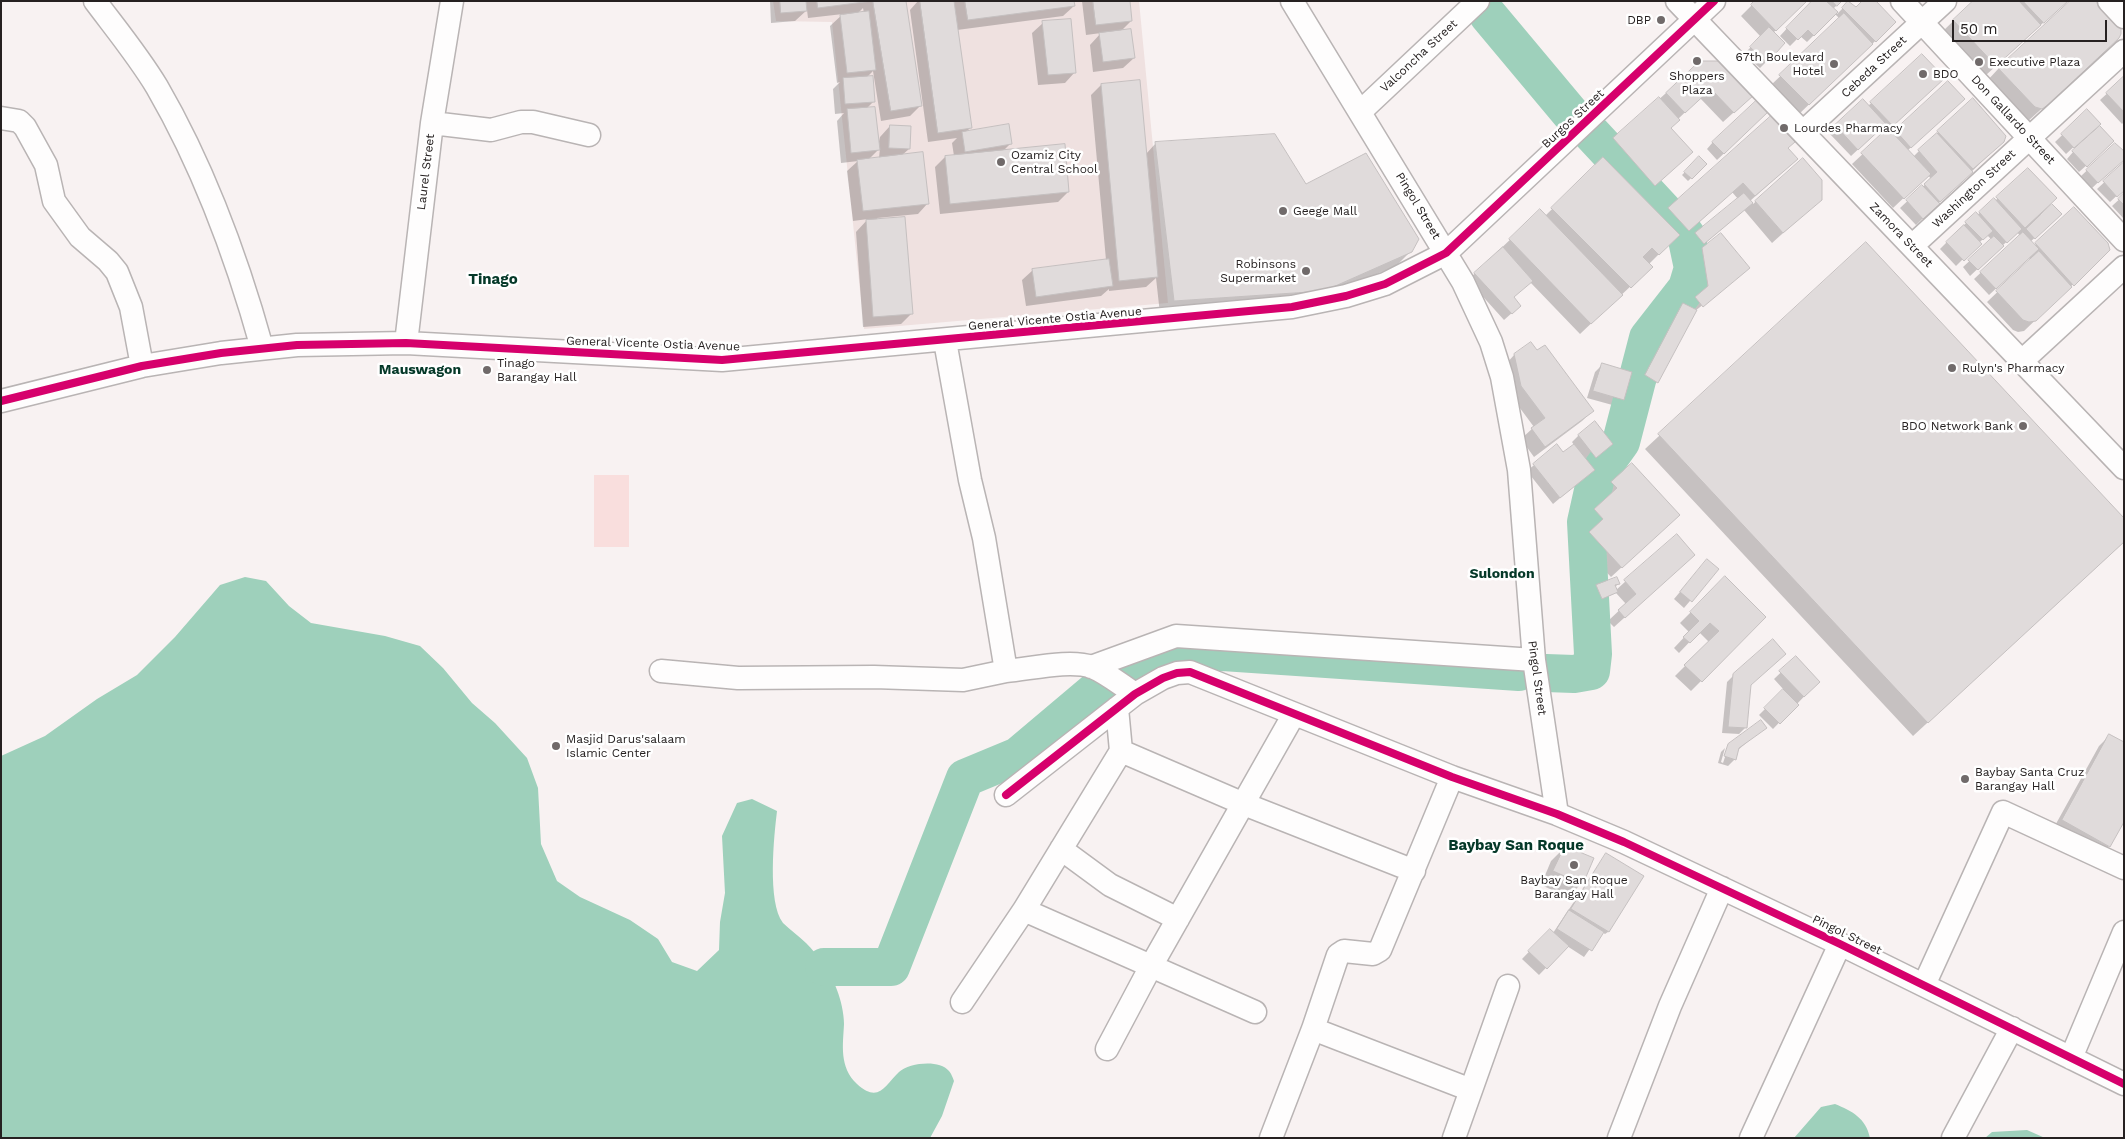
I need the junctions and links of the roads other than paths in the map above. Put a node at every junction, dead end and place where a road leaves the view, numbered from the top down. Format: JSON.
{"nodes":[{"id":1,"x":95,"y":1,"type":"edge"},
{"id":2,"x":452,"y":1,"type":"edge"},
{"id":3,"x":1292,"y":1,"type":"edge"},
{"id":4,"x":1478,"y":1,"type":"edge"},
{"id":5,"x":1677,"y":1,"type":"edge"},
{"id":6,"x":1714,"y":1,"type":"edge"},
{"id":7,"x":1902,"y":1,"type":"edge"},
{"id":8,"x":1945,"y":1,"type":"edge"},
{"id":9,"x":2108,"y":1,"type":"edge"},
{"id":10,"x":2124,"y":17,"type":"edge"},
{"id":11,"x":1695,"y":20,"type":"junction"},
{"id":12,"x":1922,"y":22,"type":"junction"},
{"id":13,"x":2124,"y":51,"type":"edge"},
{"id":14,"x":1360,"y":112,"type":"junction"},
{"id":15,"x":1,"y":118,"type":"edge"},
{"id":16,"x":432,"y":123,"type":"junction"},
{"id":17,"x":1802,"y":132,"type":"junction"},
{"id":18,"x":589,"y":135,"type":"dead end"},
{"id":19,"x":2030,"y":138,"type":"junction"},
{"id":20,"x":2124,"y":240,"type":"edge"},
{"id":21,"x":1912,"y":246,"type":"junction"},
{"id":22,"x":1446,"y":253,"type":"junction"},
{"id":23,"x":2124,"y":267,"type":"edge"},
{"id":24,"x":945,"y":340,"type":"junction"},
{"id":25,"x":406,"y":343,"type":"junction"},
{"id":26,"x":262,"y":348,"type":"junction"},
{"id":27,"x":2022,"y":361,"type":"junction"},
{"id":28,"x":142,"y":366,"type":"junction"},
{"id":29,"x":1,"y":401,"type":"edge"},
{"id":30,"x":2120,"y":455,"type":"edge"},
{"id":31,"x":1534,"y":660,"type":"junction"},
{"id":32,"x":1091,"y":666,"type":"junction"},
{"id":33,"x":661,"y":671,"type":"dead end"},
{"id":34,"x":1006,"y":671,"type":"junction"},
{"id":35,"x":1135,"y":694,"type":"junction"},
{"id":36,"x":1117,"y":708,"type":"junction"},
{"id":37,"x":1294,"y":714,"type":"junction"},
{"id":38,"x":1121,"y":751,"type":"junction"},
{"id":39,"x":1452,"y":777,"type":"junction"},
{"id":40,"x":1006,"y":795,"type":"dead end"},
{"id":41,"x":1244,"y":804,"type":"junction"},
{"id":42,"x":1557,"y":814,"type":"junction"},
{"id":43,"x":1061,"y":849,"type":"junction"},
{"id":44,"x":2124,"y":868,"type":"edge"},
{"id":45,"x":1414,"y":871,"type":"junction"},
{"id":46,"x":1722,"y":888,"type":"junction"},
{"id":47,"x":1024,"y":910,"type":"junction"},
{"id":48,"x":1178,"y":919,"type":"junction"},
{"id":49,"x":2124,"y":932,"type":"edge"},
{"id":50,"x":1840,"y":944,"type":"junction"},
{"id":51,"x":1150,"y":968,"type":"junction"},
{"id":52,"x":1924,"y":985,"type":"junction"},
{"id":53,"x":1508,"y":986,"type":"dead end"},
{"id":54,"x":962,"y":1002,"type":"dead end"},
{"id":55,"x":1255,"y":1012,"type":"dead end"},
{"id":56,"x":2012,"y":1028,"type":"junction"},
{"id":57,"x":1314,"y":1029,"type":"junction"},
{"id":58,"x":1107,"y":1050,"type":"dead end"},
{"id":59,"x":2071,"y":1058,"type":"junction"},
{"id":60,"x":2124,"y":1084,"type":"edge"},
{"id":61,"x":1471,"y":1090,"type":"junction"},
{"id":62,"x":1271,"y":1138,"type":"edge"},
{"id":63,"x":1454,"y":1138,"type":"edge"},
{"id":64,"x":1619,"y":1138,"type":"edge"},
{"id":65,"x":1751,"y":1138,"type":"edge"},
{"id":66,"x":1953,"y":1138,"type":"edge"}],
"edges":[{"from":1,"to":26,"type":"street"},
{"from":2,"to":16,"type":"street","name":"Laurel Street"},
{"from":3,"to":14,"type":"street","name":"Pingol Street"},
{"from":4,"to":14,"type":"street","name":"Valconcha Street"},
{"from":5,"to":11,"type":"street","name":"Zamora Street"},
{"from":6,"to":11,"type":"street","name":"Burgos Street"},
{"from":7,"to":12,"type":"street","name":"Don Gallardo Street"},
{"from":8,"to":12,"type":"street","name":"Cebeda Street"},
{"from":9,"to":10,"type":"street"},
{"from":11,"to":17,"type":"street","name":"Zamora Street"},
{"from":11,"to":22,"type":"street","name":"Burgos Street"},
{"from":12,"to":17,"type":"street","name":"Cebeda Street"},
{"from":12,"to":19,"type":"street","name":"Don Gallardo Street"},
{"from":13,"to":19,"type":"street","name":"Washington Street"},
{"from":14,"to":22,"type":"street","name":"Pingol Street"},
{"from":15,"to":28,"type":"street"},
{"from":16,"to":18,"type":"street"},
{"from":16,"to":25,"type":"street","name":"Laurel Street"},
{"from":17,"to":21,"type":"street","name":"Zamora Street"},
{"from":19,"to":20,"type":"street","name":"Don Gallardo Street"},
{"from":19,"to":21,"type":"street","name":"Washington Street"},
{"from":21,"to":27,"type":"street","name":"Zamora Street"},
{"from":22,"to":24,"type":"street","name":"General Vicente Ostia Avenue"},
{"from":22,"to":31,"type":"street","name":"Pingol Street"},
{"from":23,"to":27,"type":"street"},
{"from":24,"to":25,"type":"street","name":"General Vicente Ostia Avenue"},
{"from":24,"to":34,"type":"street"},
{"from":25,"to":26,"type":"street","name":"General Vicente Ostia Avenue"},
{"from":26,"to":28,"type":"street","name":"General Vicente Ostia Avenue"},
{"from":27,"to":30,"type":"street","name":"Zamora Street"},
{"from":28,"to":29,"type":"street","name":"General Vicente Ostia Avenue"},
{"from":31,"to":32,"type":"street"},
{"from":31,"to":42,"type":"street","name":"Pingol Street"},
{"from":32,"to":34,"type":"street"},
{"from":32,"to":35,"type":"street"},
{"from":33,"to":34,"type":"street"},
{"from":35,"to":36,"type":"street"},
{"from":35,"to":37,"type":"street"},
{"from":36,"to":38,"type":"street"},
{"from":36,"to":40,"type":"street"},
{"from":37,"to":39,"type":"street"},
{"from":37,"to":41,"type":"street"},
{"from":38,"to":41,"type":"street"},
{"from":38,"to":43,"type":"street"},
{"from":39,"to":42,"type":"street"},
{"from":39,"to":45,"type":"street"},
{"from":41,"to":45,"type":"street"},
{"from":41,"to":48,"type":"street"},
{"from":42,"to":46,"type":"street","name":"Pingol Street"},
{"from":43,"to":47,"type":"street"},
{"from":43,"to":48,"type":"street"},
{"from":44,"to":52,"type":"street"},
{"from":45,"to":57,"type":"street"},
{"from":46,"to":50,"type":"street","name":"Pingol Street"},
{"from":46,"to":64,"type":"street"},
{"from":47,"to":51,"type":"street"},
{"from":47,"to":54,"type":"street"},
{"from":48,"to":51,"type":"street"},
{"from":49,"to":59,"type":"street"},
{"from":50,"to":52,"type":"street","name":"Pingol Street"},
{"from":50,"to":65,"type":"street"},
{"from":51,"to":55,"type":"street"},
{"from":51,"to":58,"type":"street"},
{"from":52,"to":56,"type":"street","name":"Pingol Street"},
{"from":53,"to":61,"type":"street"},
{"from":56,"to":59,"type":"street","name":"Pingol Street"},
{"from":56,"to":66,"type":"street"},
{"from":57,"to":61,"type":"street"},
{"from":57,"to":62,"type":"street"},
{"from":59,"to":60,"type":"street","name":"Pingol Street"},
{"from":61,"to":63,"type":"street"}]}
